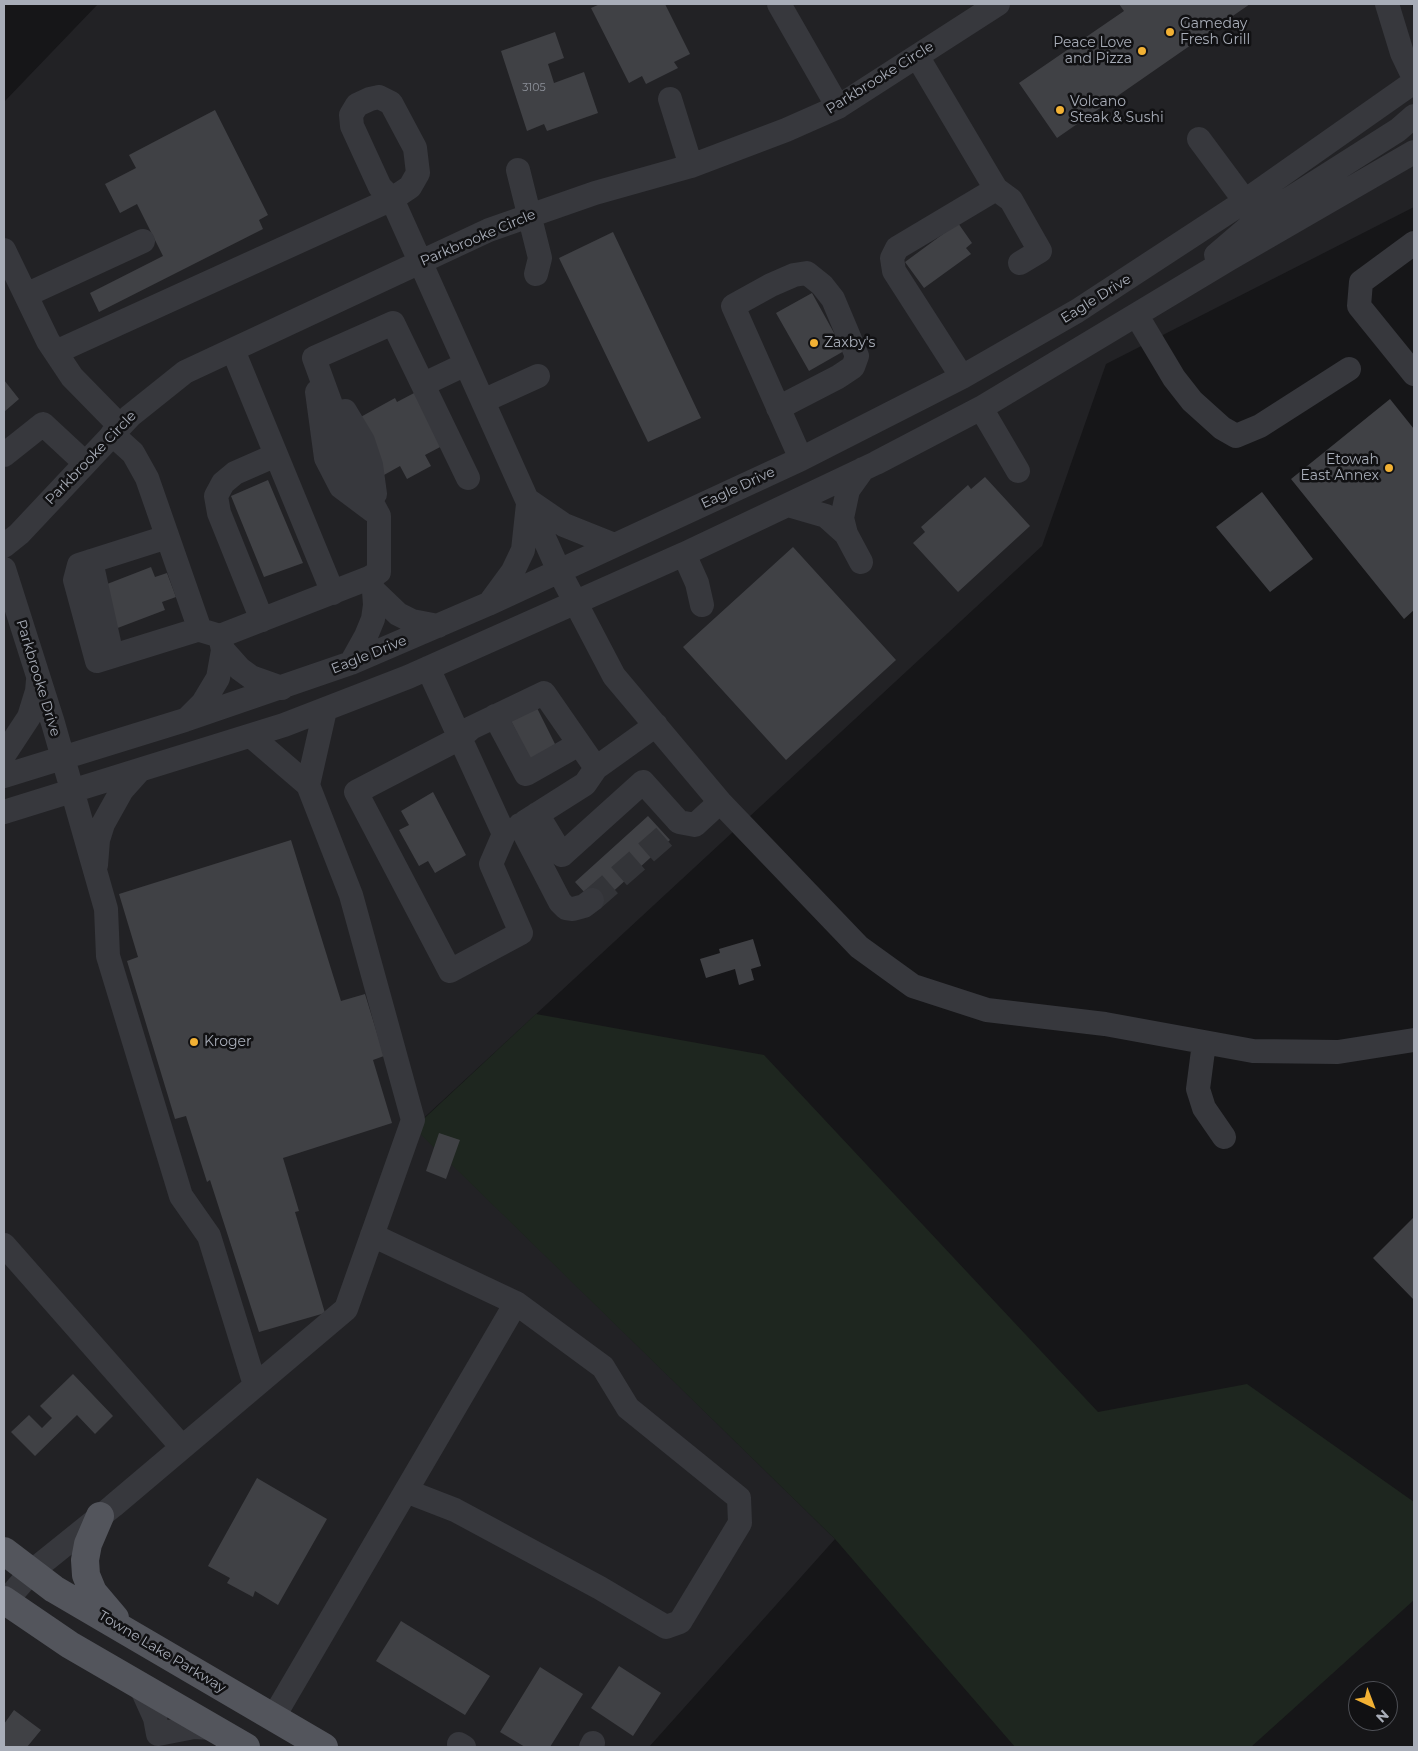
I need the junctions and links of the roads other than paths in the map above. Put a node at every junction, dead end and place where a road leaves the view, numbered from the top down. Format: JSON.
{"nodes":[{"id":1,"x":780,"y":4,"type":"edge"},
{"id":2,"x":998,"y":4,"type":"edge"},
{"id":3,"x":1390,"y":12,"type":"edge"},
{"id":4,"x":1414,"y":35,"type":"edge"},
{"id":5,"x":916,"y":56,"type":"junction"},
{"id":6,"x":1414,"y":78,"type":"edge"},
{"id":7,"x":1414,"y":82,"type":"edge"},
{"id":8,"x":670,"y":99,"type":"dead end"},
{"id":9,"x":838,"y":106,"type":"junction"},
{"id":10,"x":1414,"y":116,"type":"edge"},
{"id":11,"x":1199,"y":138,"type":"dead end"},
{"id":12,"x":1414,"y":152,"type":"edge"},
{"id":13,"x":691,"y":166,"type":"junction"},
{"id":14,"x":1414,"y":168,"type":"edge"},
{"id":15,"x":518,"y":170,"type":"dead end"},
{"id":16,"x":1381,"y":171,"type":"junction"},
{"id":17,"x":996,"y":189,"type":"junction"},
{"id":18,"x":1245,"y":201,"type":"junction"},
{"id":19,"x":529,"y":215,"type":"junction"},
{"id":20,"x":143,"y":241,"type":"dead end"},
{"id":21,"x":1414,"y":243,"type":"edge"},
{"id":22,"x":4,"y":250,"type":"edge"},
{"id":23,"x":420,"y":262,"type":"junction"},
{"id":24,"x":1020,"y":263,"type":"dead end"},
{"id":25,"x":536,"y":274,"type":"dead end"},
{"id":26,"x":1185,"y":286,"type":"junction"},
{"id":27,"x":26,"y":295,"type":"junction"},
{"id":28,"x":1137,"y":316,"type":"junction"},
{"id":29,"x":233,"y":350,"type":"junction"},
{"id":30,"x":56,"y":352,"type":"junction"},
{"id":31,"x":466,"y":364,"type":"junction"},
{"id":32,"x":1349,"y":369,"type":"dead end"},
{"id":33,"x":1414,"y":374,"type":"edge"},
{"id":34,"x":538,"y":376,"type":"dead end"},
{"id":35,"x":962,"y":377,"type":"junction"},
{"id":36,"x":424,"y":384,"type":"junction"},
{"id":37,"x":483,"y":401,"type":"junction"},
{"id":38,"x":778,"y":408,"type":"junction"},
{"id":39,"x":981,"y":408,"type":"junction"},
{"id":40,"x":116,"y":430,"type":"junction"},
{"id":41,"x":4,"y":455,"type":"edge"},
{"id":42,"x":276,"y":455,"type":"junction"},
{"id":43,"x":801,"y":459,"type":"junction"},
{"id":44,"x":85,"y":463,"type":"junction"},
{"id":45,"x":862,"y":469,"type":"junction"},
{"id":46,"x":1018,"y":471,"type":"dead end"},
{"id":47,"x":468,"y":478,"type":"dead end"},
{"id":48,"x":528,"y":500,"type":"junction"},
{"id":49,"x":788,"y":505,"type":"junction"},
{"id":50,"x":846,"y":534,"type":"junction"},
{"id":51,"x":168,"y":537,"type":"junction"},
{"id":52,"x":614,"y":545,"type":"junction"},
{"id":53,"x":4,"y":546,"type":"edge"},
{"id":54,"x":684,"y":554,"type":"junction"},
{"id":55,"x":861,"y":562,"type":"dead end"},
{"id":56,"x":85,"y":563,"type":"junction"},
{"id":57,"x":4,"y":569,"type":"edge"},
{"id":58,"x":559,"y":571,"type":"junction"},
{"id":59,"x":374,"y":580,"type":"junction"},
{"id":60,"x":332,"y":593,"type":"junction"},
{"id":61,"x":488,"y":604,"type":"junction"},
{"id":62,"x":576,"y":604,"type":"junction"},
{"id":63,"x":702,"y":605,"type":"dead end"},
{"id":64,"x":262,"y":620,"type":"junction"},
{"id":65,"x":438,"y":626,"type":"junction"},
{"id":66,"x":214,"y":638,"type":"junction"},
{"id":67,"x":105,"y":659,"type":"junction"},
{"id":68,"x":351,"y":663,"type":"junction"},
{"id":69,"x":428,"y":668,"type":"junction"},
{"id":70,"x":38,"y":678,"type":"junction"},
{"id":71,"x":282,"y":688,"type":"junction"},
{"id":72,"x":325,"y":710,"type":"junction"},
{"id":73,"x":495,"y":716,"type":"junction"},
{"id":74,"x":185,"y":720,"type":"junction"},
{"id":75,"x":656,"y":725,"type":"junction"},
{"id":76,"x":250,"y":736,"type":"junction"},
{"id":77,"x":460,"y":738,"type":"junction"},
{"id":78,"x":579,"y":744,"type":"junction"},
{"id":79,"x":4,"y":755,"type":"edge"},
{"id":80,"x":63,"y":759,"type":"junction"},
{"id":81,"x":596,"y":768,"type":"junction"},
{"id":82,"x":139,"y":771,"type":"junction"},
{"id":83,"x":4,"y":776,"type":"edge"},
{"id":84,"x":308,"y":785,"type":"junction"},
{"id":85,"x":72,"y":791,"type":"junction"},
{"id":86,"x":720,"y":802,"type":"junction"},
{"id":87,"x":4,"y":812,"type":"edge"},
{"id":88,"x":520,"y":824,"type":"junction"},
{"id":89,"x":96,"y":874,"type":"junction"},
{"id":90,"x":592,"y":900,"type":"tunnel mouth"},
{"id":91,"x":1414,"y":1040,"type":"edge"},
{"id":92,"x":1204,"y":1043,"type":"junction"},
{"id":93,"x":1224,"y":1137,"type":"dead end"},
{"id":94,"x":372,"y":1235,"type":"junction"},
{"id":95,"x":4,"y":1245,"type":"edge"},
{"id":96,"x":516,"y":1303,"type":"junction"},
{"id":97,"x":255,"y":1386,"type":"junction"},
{"id":98,"x":182,"y":1447,"type":"junction"},
{"id":99,"x":406,"y":1491,"type":"junction"},
{"id":100,"x":100,"y":1516,"type":"junction"},
{"id":101,"x":4,"y":1551,"type":"edge"},
{"id":102,"x":31,"y":1572,"type":"junction"},
{"id":103,"x":4,"y":1601,"type":"edge"},
{"id":104,"x":134,"y":1637,"type":"junction"},
{"id":105,"x":141,"y":1687,"type":"junction"},
{"id":106,"x":273,"y":1718,"type":"junction"},
{"id":107,"x":212,"y":1728,"type":"junction"},
{"id":108,"x":154,"y":1741,"type":"edge"},
{"id":109,"x":246,"y":1747,"type":"edge"},
{"id":110,"x":324,"y":1747,"type":"edge"}],
"edges":[{"from":1,"to":9,"type":"street"},
{"from":2,"to":5,"type":"street","name":"Parkbrooke Circle"},
{"from":3,"to":4,"type":"street"},
{"from":3,"to":6,"type":"street"},
{"from":5,"to":9,"type":"street","name":"Parkbrooke Circle"},
{"from":5,"to":17,"type":"street"},
{"from":7,"to":18,"type":"street","name":"Eagle Drive"},
{"from":8,"to":13,"type":"street"},
{"from":9,"to":13,"type":"street","name":"Parkbrooke Circle"},
{"from":10,"to":26,"type":"street"},
{"from":11,"to":18,"type":"street"},
{"from":12,"to":16,"type":"street"},
{"from":13,"to":19,"type":"street","name":"Parkbrooke Circle"},
{"from":14,"to":16,"type":"street"},
{"from":15,"to":19,"type":"street"},
{"from":16,"to":26,"type":"street"},
{"from":17,"to":24,"type":"street"},
{"from":17,"to":35,"type":"street"},
{"from":18,"to":35,"type":"street","name":"Eagle Drive"},
{"from":19,"to":23,"type":"street","name":"Parkbrooke Circle"},
{"from":19,"to":25,"type":"street"},
{"from":20,"to":27,"type":"street"},
{"from":21,"to":33,"type":"street"},
{"from":22,"to":27,"type":"street"},
{"from":23,"to":29,"type":"street","name":"Parkbrooke Circle"},
{"from":23,"to":30,"type":"street"},
{"from":23,"to":31,"type":"street"},
{"from":26,"to":28,"type":"street"},
{"from":27,"to":30,"type":"street"},
{"from":28,"to":32,"type":"street"},
{"from":28,"to":39,"type":"street"},
{"from":29,"to":40,"type":"street","name":"Parkbrooke Circle"},
{"from":29,"to":42,"type":"street"},
{"from":30,"to":40,"type":"street"},
{"from":31,"to":36,"type":"street"},
{"from":31,"to":37,"type":"street"},
{"from":34,"to":37,"type":"street"},
{"from":35,"to":43,"type":"street","name":"Eagle Drive"},
{"from":36,"to":47,"type":"street"},
{"from":36,"to":59,"type":"street"},
{"from":37,"to":48,"type":"street"},
{"from":38,"to":38,"type":"street"},
{"from":38,"to":43,"type":"street"},
{"from":39,"to":45,"type":"street"},
{"from":39,"to":46,"type":"street"},
{"from":40,"to":44,"type":"street","name":"Parkbrooke Circle"},
{"from":40,"to":51,"type":"street"},
{"from":41,"to":44,"type":"street"},
{"from":42,"to":60,"type":"street"},
{"from":42,"to":64,"type":"street"},
{"from":43,"to":52,"type":"street","name":"Eagle Drive"},
{"from":44,"to":53,"type":"street","name":"Parkbrooke Circle"},
{"from":45,"to":49,"type":"street"},
{"from":45,"to":50,"type":"street"},
{"from":48,"to":52,"type":"street"},
{"from":48,"to":58,"type":"street"},
{"from":48,"to":61,"type":"street"},
{"from":49,"to":50,"type":"street"},
{"from":49,"to":54,"type":"street"},
{"from":50,"to":55,"type":"street"},
{"from":51,"to":56,"type":"street"},
{"from":51,"to":66,"type":"street"},
{"from":52,"to":58,"type":"street","name":"Eagle Drive"},
{"from":54,"to":62,"type":"street"},
{"from":54,"to":63,"type":"street"},
{"from":56,"to":67,"type":"street"},
{"from":56,"to":67,"type":"street"},
{"from":57,"to":70,"type":"street","name":"Parkbrooke Drive"},
{"from":58,"to":61,"type":"street","name":"Eagle Drive"},
{"from":58,"to":62,"type":"street"},
{"from":59,"to":60,"type":"street"},
{"from":59,"to":65,"type":"street"},
{"from":59,"to":68,"type":"street"},
{"from":60,"to":64,"type":"street"},
{"from":61,"to":65,"type":"street","name":"Eagle Drive"},
{"from":62,"to":69,"type":"street"},
{"from":62,"to":75,"type":"street"},
{"from":64,"to":66,"type":"street"},
{"from":65,"to":68,"type":"street","name":"Eagle Drive"},
{"from":66,"to":67,"type":"street"},
{"from":66,"to":71,"type":"street"},
{"from":66,"to":74,"type":"street"},
{"from":68,"to":71,"type":"street","name":"Eagle Drive"},
{"from":69,"to":72,"type":"street"},
{"from":69,"to":77,"type":"street"},
{"from":70,"to":79,"type":"street"},
{"from":70,"to":80,"type":"street","name":"Parkbrooke Drive"},
{"from":71,"to":74,"type":"street","name":"Eagle Drive"},
{"from":72,"to":76,"type":"street"},
{"from":72,"to":84,"type":"street"},
{"from":73,"to":77,"type":"street"},
{"from":73,"to":78,"type":"street"},
{"from":73,"to":78,"type":"street"},
{"from":74,"to":80,"type":"street","name":"Eagle Drive"},
{"from":75,"to":81,"type":"street"},
{"from":75,"to":86,"type":"street"},
{"from":76,"to":82,"type":"street"},
{"from":76,"to":84,"type":"street"},
{"from":77,"to":88,"type":"street"},
{"from":77,"to":88,"type":"street"},
{"from":78,"to":81,"type":"street"},
{"from":80,"to":83,"type":"street","name":"Eagle Drive"},
{"from":80,"to":85,"type":"street","name":"Parkbrooke Drive"},
{"from":81,"to":88,"type":"street"},
{"from":82,"to":85,"type":"street"},
{"from":82,"to":89,"type":"street"},
{"from":84,"to":94,"type":"street"},
{"from":85,"to":87,"type":"street"},
{"from":85,"to":89,"type":"street","name":"Parkbrooke Drive"},
{"from":86,"to":88,"type":"street"},
{"from":86,"to":92,"type":"street"},
{"from":88,"to":90,"type":"street"},
{"from":89,"to":97,"type":"street","name":"Parkbrooke Drive"},
{"from":91,"to":92,"type":"street"},
{"from":92,"to":93,"type":"street"},
{"from":94,"to":96,"type":"street"},
{"from":94,"to":97,"type":"street"},
{"from":95,"to":98,"type":"street"},
{"from":96,"to":99,"type":"street"},
{"from":96,"to":99,"type":"street"},
{"from":97,"to":98,"type":"street"},
{"from":98,"to":100,"type":"street"},
{"from":99,"to":106,"type":"street"},
{"from":100,"to":102,"type":"street"},
{"from":100,"to":104,"type":"main road"},
{"from":101,"to":102,"type":"main road","name":"Towne Lake Parkway"},
{"from":102,"to":103,"type":"street"},
{"from":102,"to":104,"type":"main road","name":"Towne Lake Parkway"},
{"from":103,"to":105,"type":"main road"},
{"from":104,"to":106,"type":"main road","name":"Towne Lake Parkway"},
{"from":105,"to":107,"type":"main road"},
{"from":105,"to":108,"type":"street"},
{"from":106,"to":110,"type":"main road","name":"Towne Lake Parkway"},
{"from":107,"to":108,"type":"street"},
{"from":107,"to":109,"type":"main road"}]}
